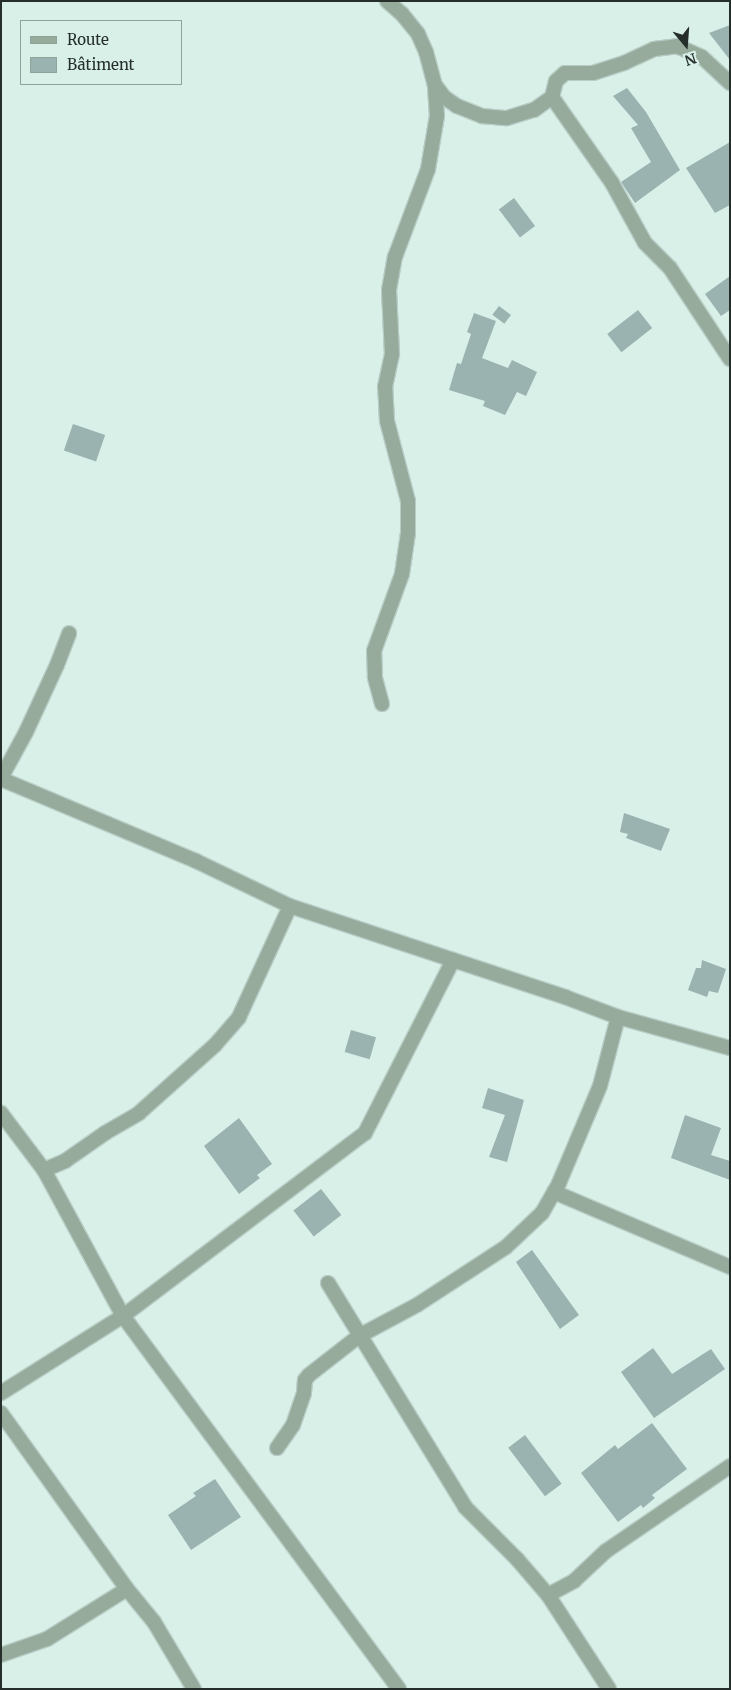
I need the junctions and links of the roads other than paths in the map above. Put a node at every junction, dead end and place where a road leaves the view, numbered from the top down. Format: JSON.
{"nodes":[{"id":1,"x":388,"y":1,"type":"edge"},
{"id":2,"x":730,"y":83,"type":"edge"},
{"id":3,"x":435,"y":85,"type":"junction"},
{"id":4,"x":552,"y":97,"type":"junction"},
{"id":5,"x":730,"y":359,"type":"edge"},
{"id":6,"x":69,"y":633,"type":"dead end"},
{"id":7,"x":382,"y":704,"type":"dead end"},
{"id":8,"x":1,"y":778,"type":"edge"},
{"id":9,"x":290,"y":906,"type":"junction"},
{"id":10,"x":453,"y":960,"type":"junction"},
{"id":11,"x":618,"y":1017,"type":"junction"},
{"id":12,"x":730,"y":1048,"type":"edge"},
{"id":13,"x":1,"y":1113,"type":"edge"},
{"id":14,"x":44,"y":1170,"type":"junction"},
{"id":15,"x":554,"y":1192,"type":"junction"},
{"id":16,"x":730,"y":1267,"type":"edge"},
{"id":17,"x":328,"y":1283,"type":"dead end"},
{"id":18,"x":124,"y":1316,"type":"junction"},
{"id":19,"x":359,"y":1336,"type":"junction"},
{"id":20,"x":1,"y":1392,"type":"edge"},
{"id":21,"x":1,"y":1412,"type":"edge"},
{"id":22,"x":277,"y":1448,"type":"dead end"},
{"id":23,"x":730,"y":1466,"type":"edge"},
{"id":24,"x":127,"y":1589,"type":"junction"},
{"id":25,"x":548,"y":1595,"type":"junction"},
{"id":26,"x":1,"y":1655,"type":"edge"},
{"id":27,"x":194,"y":1689,"type":"edge"},
{"id":28,"x":399,"y":1689,"type":"edge"},
{"id":29,"x":609,"y":1689,"type":"edge"}],
"edges":[{"from":1,"to":3,"type":"street"},
{"from":2,"to":4,"type":"street"},
{"from":3,"to":4,"type":"street"},
{"from":3,"to":7,"type":"street"},
{"from":4,"to":5,"type":"street"},
{"from":6,"to":8,"type":"street"},
{"from":8,"to":9,"type":"street"},
{"from":9,"to":10,"type":"street"},
{"from":9,"to":14,"type":"street"},
{"from":10,"to":11,"type":"street"},
{"from":10,"to":18,"type":"street"},
{"from":11,"to":12,"type":"street"},
{"from":11,"to":15,"type":"street"},
{"from":13,"to":14,"type":"street"},
{"from":14,"to":18,"type":"street"},
{"from":15,"to":16,"type":"street"},
{"from":15,"to":19,"type":"street"},
{"from":17,"to":19,"type":"street"},
{"from":18,"to":20,"type":"street"},
{"from":18,"to":28,"type":"street"},
{"from":19,"to":22,"type":"street"},
{"from":19,"to":25,"type":"street"},
{"from":21,"to":24,"type":"street"},
{"from":23,"to":25,"type":"street"},
{"from":24,"to":26,"type":"street"},
{"from":24,"to":27,"type":"street"},
{"from":25,"to":29,"type":"street"}]}
